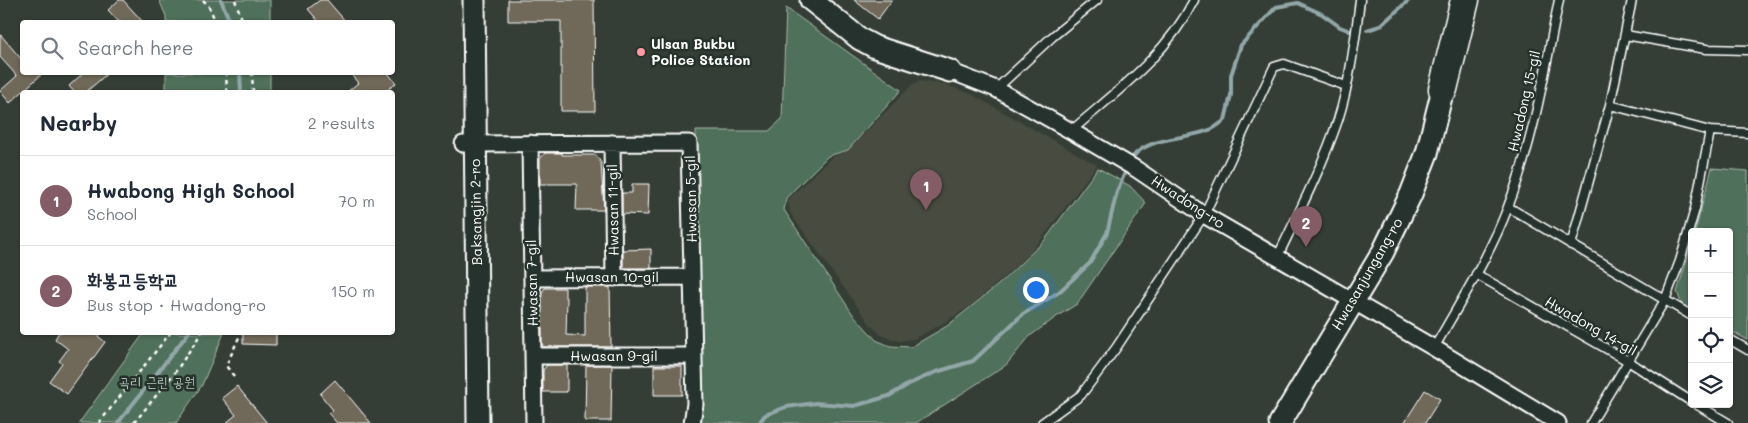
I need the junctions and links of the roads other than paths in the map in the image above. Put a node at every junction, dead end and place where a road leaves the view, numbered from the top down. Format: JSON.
{"nodes":[{"id":1,"x":461,"y":0,"type":"edge"},
{"id":2,"x":474,"y":0,"type":"edge"},
{"id":3,"x":811,"y":0,"type":"edge"},
{"id":4,"x":1097,"y":0,"type":"edge"},
{"id":5,"x":1194,"y":0,"type":"edge"},
{"id":6,"x":1360,"y":0,"type":"edge"},
{"id":7,"x":1559,"y":0,"type":"edge"},
{"id":8,"x":1632,"y":0,"type":"edge"},
{"id":9,"x":1465,"y":2,"type":"edge"},
{"id":10,"x":1625,"y":35,"type":"junction"},
{"id":11,"x":1748,"y":50,"type":"edge"},
{"id":12,"x":950,"y":71,"type":"joint"},
{"id":13,"x":1346,"y":86,"type":"junction"},
{"id":14,"x":996,"y":89,"type":"junction"},
{"id":15,"x":1443,"y":89,"type":"joint"},
{"id":16,"x":1610,"y":106,"type":"junction"},
{"id":17,"x":1071,"y":131,"type":"junction"},
{"id":18,"x":1710,"y":131,"type":"junction"},
{"id":19,"x":1748,"y":133,"type":"edge"},
{"id":20,"x":530,"y":143,"type":"junction"},
{"id":21,"x":612,"y":143,"type":"junction"},
{"id":22,"x":469,"y":144,"type":"junction"},
{"id":23,"x":1508,"y":207,"type":"junction"},
{"id":24,"x":1204,"y":215,"type":"junction"},
{"id":25,"x":1571,"y":245,"type":"junction"},
{"id":26,"x":1278,"y":256,"type":"junction"},
{"id":27,"x":1476,"y":274,"type":"junction"},
{"id":28,"x":692,"y":277,"type":"junction"},
{"id":29,"x":532,"y":278,"type":"junction"},
{"id":30,"x":614,"y":278,"type":"junction"},
{"id":31,"x":1664,"y":300,"type":"junction"},
{"id":32,"x":1352,"y":302,"type":"junction"},
{"id":33,"x":1688,"y":314,"type":"edge"},
{"id":34,"x":1733,"y":341,"type":"edge"},
{"id":35,"x":1434,"y":348,"type":"junction"},
{"id":36,"x":1748,"y":350,"type":"edge"},
{"id":37,"x":533,"y":356,"type":"junction"},
{"id":38,"x":694,"y":356,"type":"junction"},
{"id":39,"x":1628,"y":361,"type":"junction"},
{"id":40,"x":1688,"y":399,"type":"edge"},
{"id":41,"x":1703,"y":408,"type":"edge"},
{"id":42,"x":466,"y":423,"type":"edge"},
{"id":43,"x":478,"y":423,"type":"edge"},
{"id":44,"x":534,"y":423,"type":"edge"},
{"id":45,"x":692,"y":423,"type":"edge"},
{"id":46,"x":1042,"y":423,"type":"edge"},
{"id":47,"x":1280,"y":423,"type":"edge"},
{"id":48,"x":1558,"y":423,"type":"edge"},
{"id":49,"x":1591,"y":423,"type":"edge"},
{"id":50,"x":1728,"y":423,"type":"edge"}],
"edges":[{"from":1,"to":22,"type":"street","name":"Baksangjin 2-ro"},
{"from":2,"to":22,"type":"street","name":"Baksangjin 2-ro"},
{"from":3,"to":12,"type":"street","name":"Hwadong-ro"},
{"from":4,"to":14,"type":"lane"},
{"from":5,"to":17,"type":"lane"},
{"from":6,"to":13,"type":"lane"},
{"from":7,"to":23,"type":"lane","name":"Hwadong 15-gil"},
{"from":8,"to":10,"type":"lane"},
{"from":9,"to":15,"type":"highway","name":"Hwasanjungang-ro"},
{"from":10,"to":11,"type":"lane"},
{"from":10,"to":16,"type":"lane"},
{"from":12,"to":14,"type":"street","name":"Hwadong-ro"},
{"from":13,"to":24,"type":"lane"},
{"from":13,"to":26,"type":"lane"},
{"from":14,"to":17,"type":"street","name":"Hwadong-ro"},
{"from":15,"to":32,"type":"street","name":"Hwasanjungang-ro"},
{"from":16,"to":18,"type":"lane"},
{"from":16,"to":25,"type":"lane"},
{"from":17,"to":24,"type":"street","name":"Hwadong-ro"},
{"from":18,"to":19,"type":"lane"},
{"from":18,"to":31,"type":"lane"},
{"from":20,"to":21,"type":"street","name":"Hwasan 5-gil"},
{"from":20,"to":22,"type":"street","name":"Hwasan 5-gil"},
{"from":20,"to":29,"type":"street","name":"Hwasan 7-gil"},
{"from":21,"to":28,"type":"street","name":"Hwasan 5-gil"},
{"from":21,"to":30,"type":"street","name":"Hwasan 11-gil"},
{"from":22,"to":42,"type":"street","name":"Baksangjin 2-ro"},
{"from":22,"to":43,"type":"street","name":"Baksangjin 2-ro"},
{"from":23,"to":25,"type":"lane"},
{"from":23,"to":27,"type":"lane","name":"Hwadong 15-gil"},
{"from":24,"to":26,"type":"street","name":"Hwadong-ro"},
{"from":24,"to":46,"type":"lane"},
{"from":25,"to":31,"type":"lane"},
{"from":26,"to":32,"type":"street","name":"Hwadong-ro"},
{"from":27,"to":35,"type":"lane","name":"Hwadong 15-gil"},
{"from":27,"to":39,"type":"lane","name":"Hwadong 14-gil"},
{"from":28,"to":30,"type":"street","name":"Hwasan 10-gil"},
{"from":28,"to":38,"type":"street","name":"Hwasan 5-gil"},
{"from":29,"to":30,"type":"street","name":"Hwasan 10-gil"},
{"from":29,"to":37,"type":"street","name":"Hwasan 7-gil"},
{"from":31,"to":33,"type":"lane"},
{"from":31,"to":39,"type":"lane"},
{"from":32,"to":35,"type":"street","name":"Hwadong-ro"},
{"from":32,"to":47,"type":"street","name":"Hwasanjungang-ro"},
{"from":34,"to":36,"type":"lane"},
{"from":35,"to":48,"type":"street","name":"Hwadong-ro"},
{"from":37,"to":38,"type":"street","name":"Hwasan 9-gil"},
{"from":37,"to":44,"type":"street","name":"Hwasan 7-gil"},
{"from":38,"to":45,"type":"street","name":"Hwasan 5-gil"},
{"from":39,"to":40,"type":"lane","name":"Hwadong 14-gil"},
{"from":39,"to":49,"type":"lane"},
{"from":41,"to":50,"type":"lane"}]}
